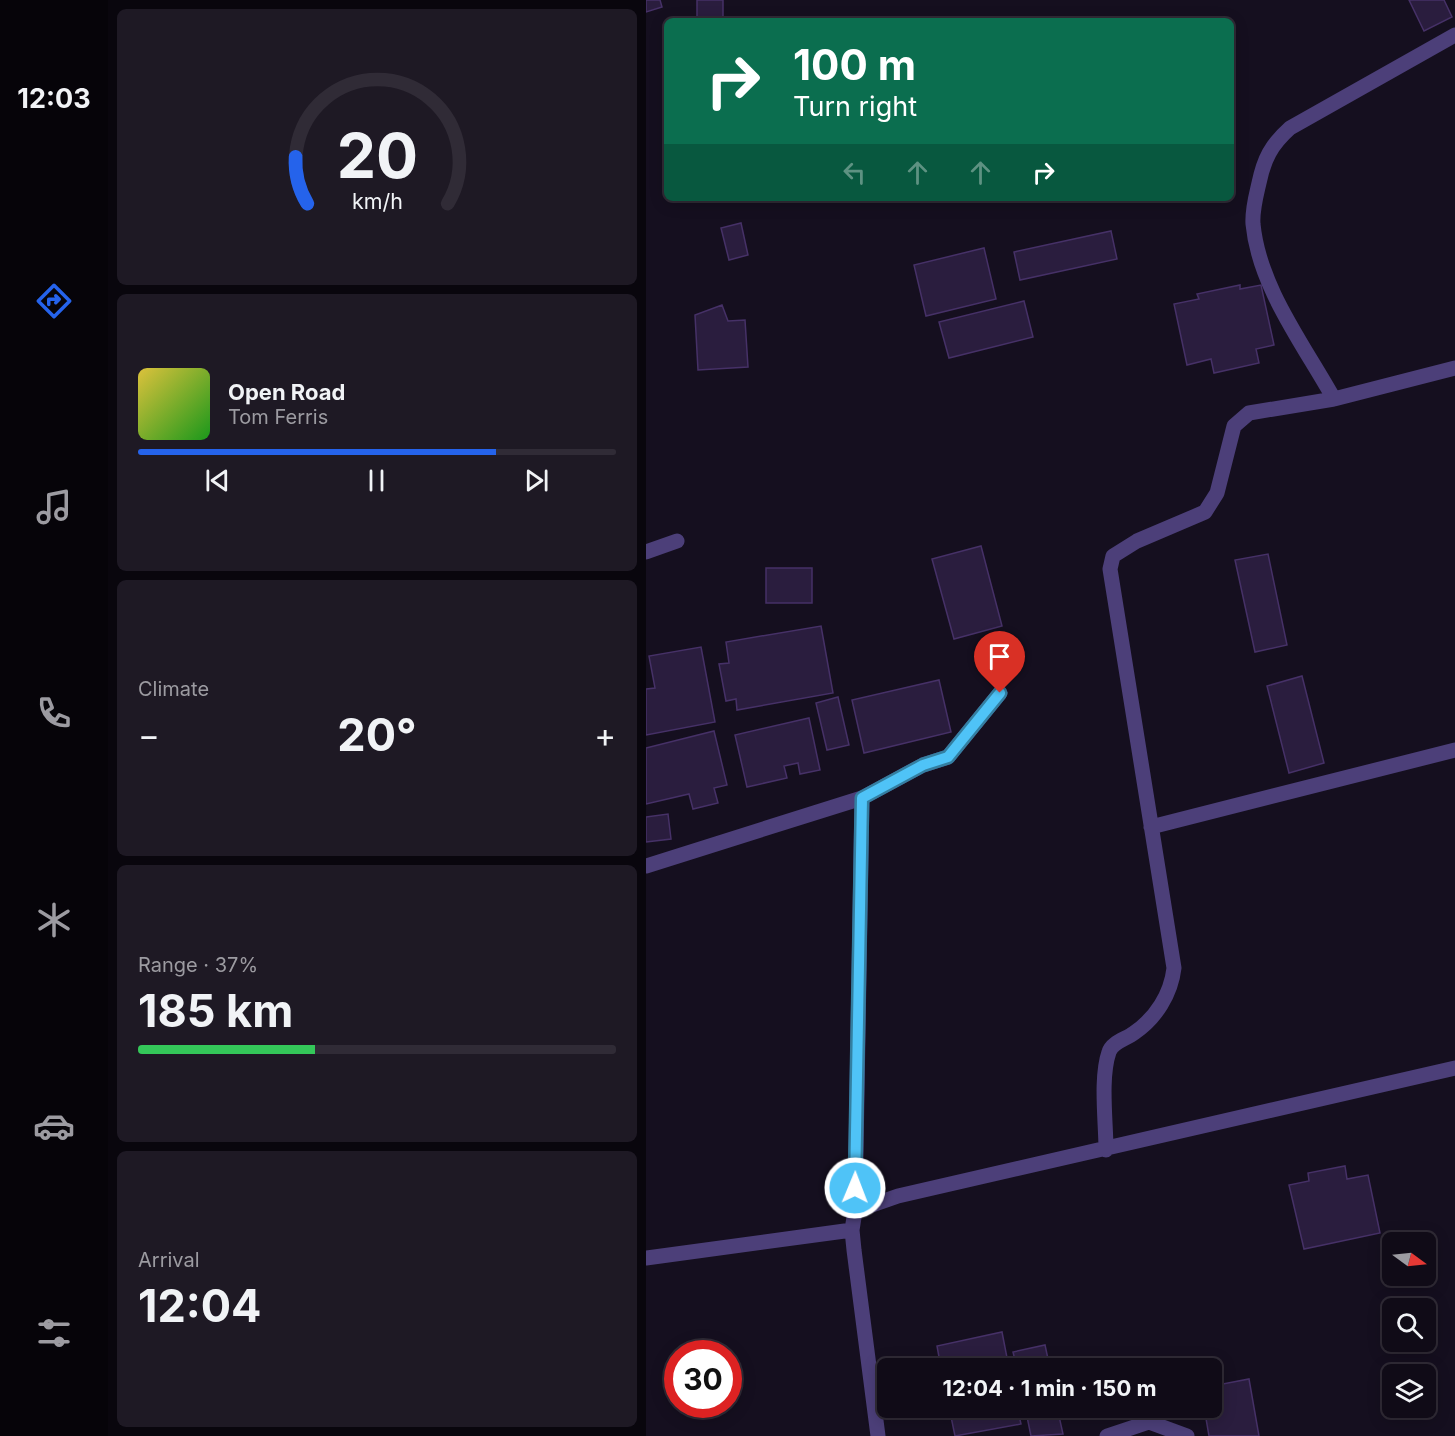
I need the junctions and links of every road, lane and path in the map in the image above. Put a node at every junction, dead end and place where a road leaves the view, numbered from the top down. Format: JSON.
{"nodes":[{"id":1,"x":1454,"y":35,"type":"edge"},
{"id":2,"x":1454,"y":368,"type":"edge"},
{"id":3,"x":1334,"y":399,"type":"junction"},
{"id":4,"x":677,"y":541,"type":"dead end"},
{"id":5,"x":646,"y":552,"type":"edge"},
{"id":6,"x":1000,"y":693,"type":"dead end"},
{"id":7,"x":1454,"y":750,"type":"edge"},
{"id":8,"x":862,"y":798,"type":"junction"},
{"id":9,"x":1151,"y":826,"type":"junction"},
{"id":10,"x":646,"y":866,"type":"edge"},
{"id":11,"x":1454,"y":1068,"type":"edge"},
{"id":12,"x":1106,"y":1150,"type":"junction"},
{"id":13,"x":855,"y":1211,"type":"junction"},
{"id":14,"x":852,"y":1230,"type":"junction"},
{"id":15,"x":646,"y":1258,"type":"edge"},
{"id":16,"x":878,"y":1436,"type":"edge"},
{"id":17,"x":1107,"y":1436,"type":"edge"},
{"id":18,"x":1187,"y":1436,"type":"edge"}],
"edges":[{"from":1,"to":3,"type":"street"},
{"from":2,"to":3,"type":"street"},
{"from":3,"to":9,"type":"street"},
{"from":4,"to":5,"type":"street"},
{"from":6,"to":8,"type":"street"},
{"from":7,"to":9,"type":"street"},
{"from":8,"to":10,"type":"street"},
{"from":8,"to":13,"type":"street"},
{"from":9,"to":12,"type":"street"},
{"from":11,"to":12,"type":"street"},
{"from":12,"to":13,"type":"street"},
{"from":13,"to":14,"type":"street"},
{"from":14,"to":15,"type":"street"},
{"from":14,"to":16,"type":"street"},
{"from":17,"to":18,"type":"street"}]}
